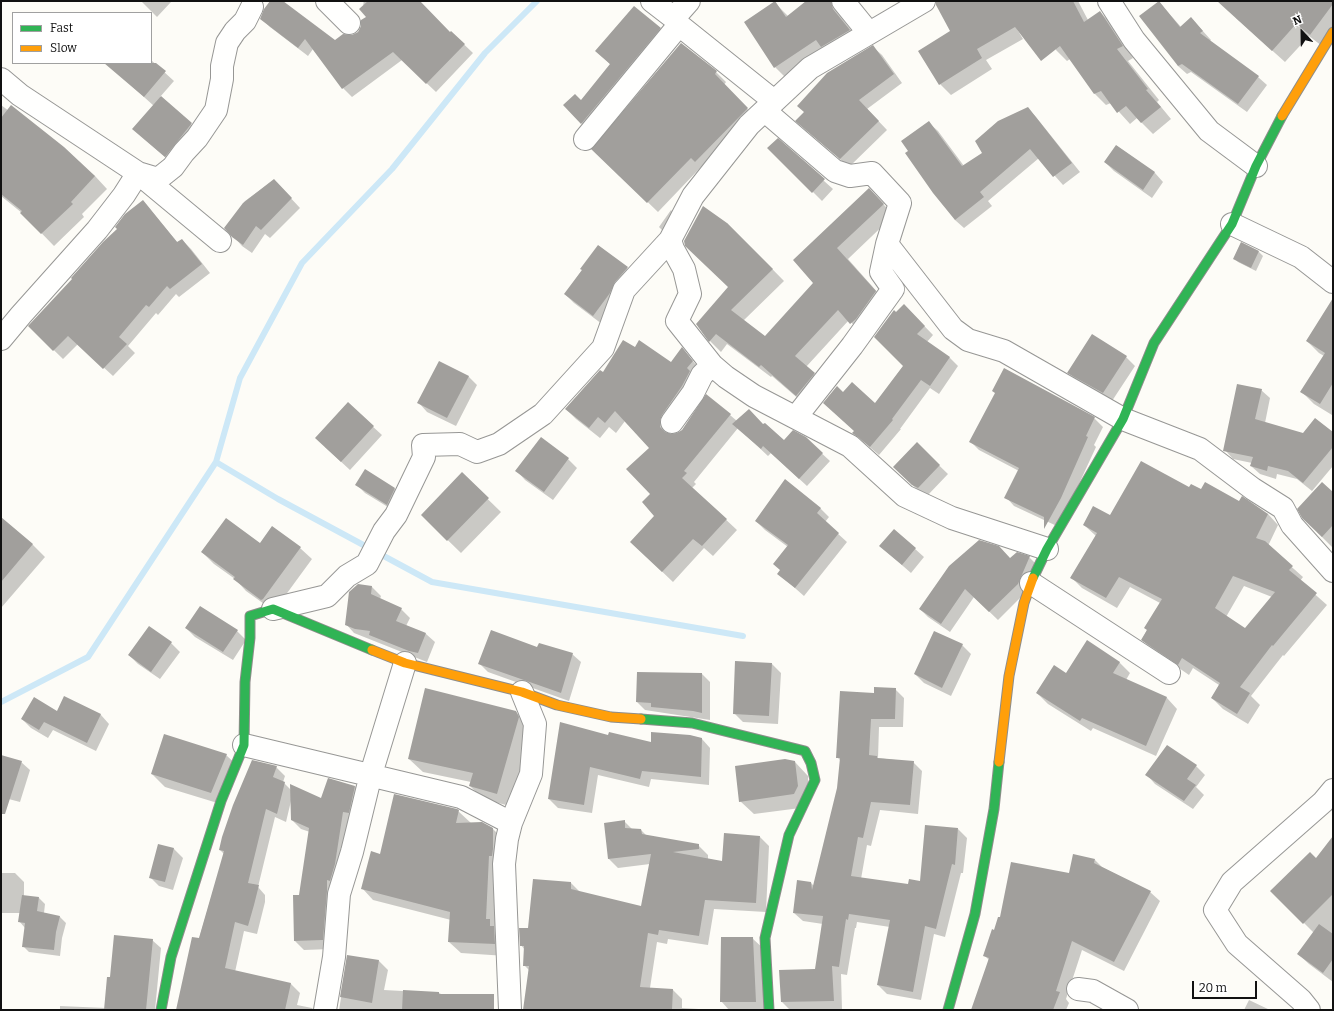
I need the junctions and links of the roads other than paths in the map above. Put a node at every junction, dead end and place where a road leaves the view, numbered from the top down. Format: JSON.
{"nodes":[{"id":1,"x":327,"y":1,"type":"edge"},
{"id":2,"x":652,"y":1,"type":"edge"},
{"id":3,"x":689,"y":1,"type":"edge"},
{"id":4,"x":842,"y":1,"type":"edge"},
{"id":5,"x":924,"y":1,"type":"edge"},
{"id":6,"x":1108,"y":1,"type":"edge"},
{"id":7,"x":252,"y":7,"type":"dead end"},
{"id":8,"x":677,"y":22,"type":"junction"},
{"id":9,"x":350,"y":24,"type":"dead end"},
{"id":10,"x":1333,"y":32,"type":"edge"},
{"id":11,"x":870,"y":33,"type":"junction"},
{"id":12,"x":1,"y":79,"type":"edge"},
{"id":13,"x":769,"y":106,"type":"junction"},
{"id":14,"x":585,"y":139,"type":"dead end"},
{"id":15,"x":1256,"y":166,"type":"junction"},
{"id":16,"x":138,"y":172,"type":"junction"},
{"id":17,"x":1232,"y":224,"type":"junction"},
{"id":18,"x":670,"y":240,"type":"junction"},
{"id":19,"x":220,"y":241,"type":"dead end"},
{"id":20,"x":887,"y":244,"type":"junction"},
{"id":21,"x":1333,"y":282,"type":"edge"},
{"id":22,"x":1,"y":339,"type":"edge"},
{"id":23,"x":712,"y":365,"type":"junction"},
{"id":24,"x":796,"y":417,"type":"junction"},
{"id":25,"x":1123,"y":419,"type":"junction"},
{"id":26,"x":672,"y":422,"type":"dead end"},
{"id":27,"x":1047,"y":549,"type":"junction"},
{"id":28,"x":1333,"y":571,"type":"edge"},
{"id":29,"x":1031,"y":583,"type":"junction"},
{"id":30,"x":273,"y":609,"type":"junction"},
{"id":31,"x":405,"y":663,"type":"junction"},
{"id":32,"x":1169,"y":673,"type":"dead end"},
{"id":33,"x":522,"y":692,"type":"junction"},
{"id":34,"x":557,"y":705,"type":"junction"},
{"id":35,"x":535,"y":724,"type":"junction"},
{"id":36,"x":244,"y":744,"type":"junction"},
{"id":37,"x":371,"y":774,"type":"junction"},
{"id":38,"x":1333,"y":790,"type":"edge"},
{"id":39,"x":511,"y":822,"type":"junction"},
{"id":40,"x":1078,"y":989,"type":"dead end"},
{"id":41,"x":161,"y":1010,"type":"edge"},
{"id":42,"x":325,"y":1010,"type":"edge"},
{"id":43,"x":510,"y":1010,"type":"edge"},
{"id":44,"x":769,"y":1010,"type":"edge"},
{"id":45,"x":948,"y":1010,"type":"edge"},
{"id":46,"x":1127,"y":1010,"type":"edge"},
{"id":47,"x":1309,"y":1010,"type":"edge"}],
"edges":[{"from":1,"to":9,"type":"street"},
{"from":2,"to":8,"type":"street"},
{"from":3,"to":8,"type":"street"},
{"from":4,"to":11,"type":"street"},
{"from":5,"to":11,"type":"street"},
{"from":6,"to":15,"type":"street"},
{"from":7,"to":16,"type":"street"},
{"from":8,"to":13,"type":"street"},
{"from":8,"to":14,"type":"street"},
{"from":10,"to":15,"type":"street"},
{"from":11,"to":13,"type":"street"},
{"from":12,"to":16,"type":"street"},
{"from":13,"to":18,"type":"street"},
{"from":13,"to":20,"type":"street"},
{"from":15,"to":17,"type":"street"},
{"from":16,"to":19,"type":"street"},
{"from":16,"to":22,"type":"street"},
{"from":17,"to":21,"type":"street"},
{"from":17,"to":25,"type":"street"},
{"from":18,"to":23,"type":"street"},
{"from":18,"to":30,"type":"street"},
{"from":20,"to":24,"type":"street"},
{"from":20,"to":25,"type":"street"},
{"from":23,"to":24,"type":"street"},
{"from":23,"to":26,"type":"street"},
{"from":24,"to":27,"type":"street"},
{"from":25,"to":27,"type":"street"},
{"from":25,"to":28,"type":"street"},
{"from":27,"to":29,"type":"street"},
{"from":29,"to":32,"type":"street"},
{"from":29,"to":45,"type":"street"},
{"from":30,"to":31,"type":"street"},
{"from":30,"to":36,"type":"street"},
{"from":31,"to":33,"type":"street"},
{"from":31,"to":37,"type":"street"},
{"from":33,"to":34,"type":"street"},
{"from":33,"to":35,"type":"street"},
{"from":34,"to":35,"type":"street"},
{"from":34,"to":44,"type":"street"},
{"from":35,"to":39,"type":"street"},
{"from":36,"to":37,"type":"street"},
{"from":36,"to":41,"type":"street"},
{"from":37,"to":39,"type":"street"},
{"from":37,"to":42,"type":"street"},
{"from":38,"to":47,"type":"street"},
{"from":39,"to":43,"type":"street"},
{"from":40,"to":46,"type":"street"}]}
